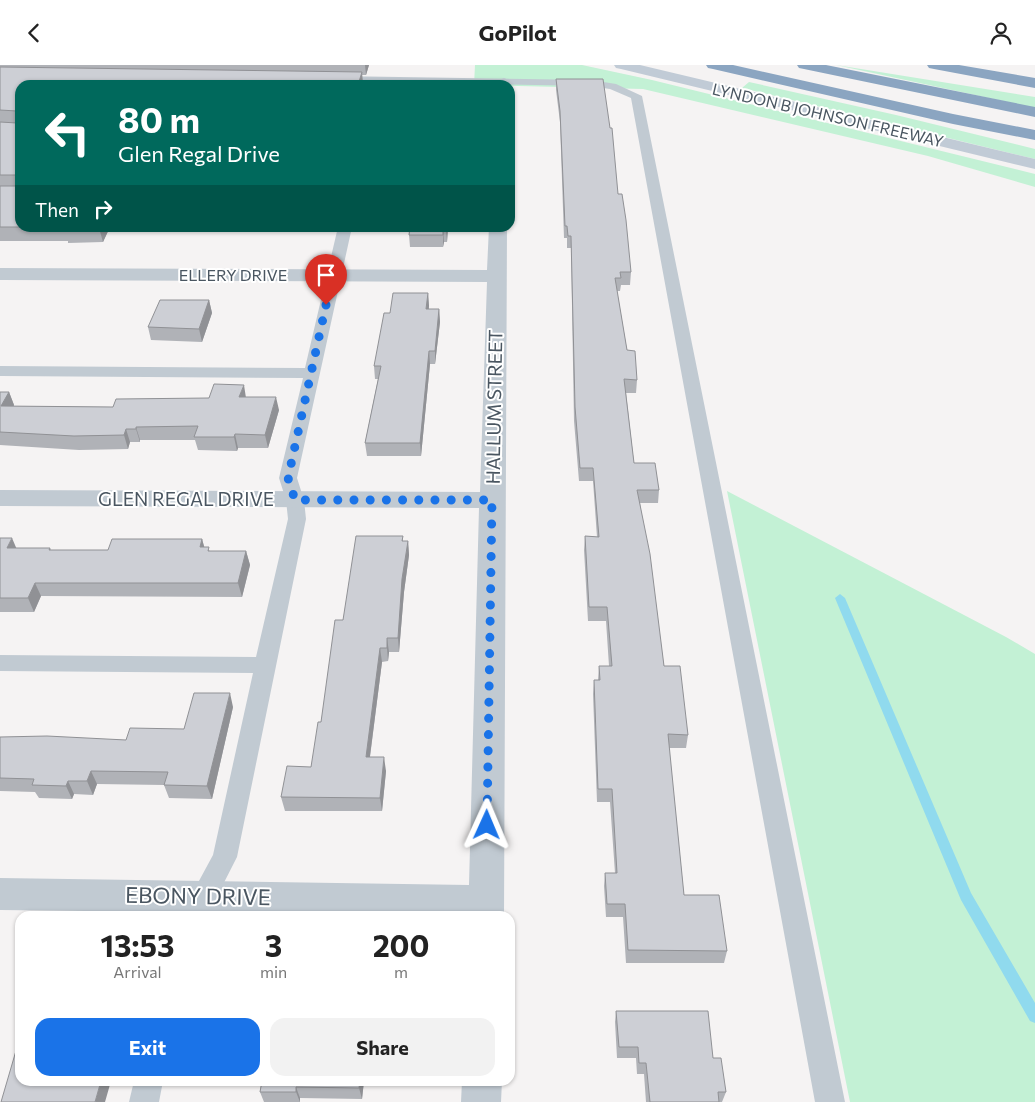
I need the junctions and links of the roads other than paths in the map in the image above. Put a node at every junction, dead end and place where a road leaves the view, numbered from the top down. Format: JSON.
{"nodes":[{"id":1,"x":621,"y":65,"type":"edge"},
{"id":2,"x":713,"y":65,"type":"edge"},
{"id":3,"x":804,"y":65,"type":"edge"},
{"id":4,"x":934,"y":65,"type":"edge"},
{"id":5,"x":320,"y":79,"type":"edge"},
{"id":6,"x":357,"y":80,"type":"edge"},
{"id":7,"x":1035,"y":83,"type":"edge"},
{"id":8,"x":515,"y":84,"type":"edge"},
{"id":9,"x":1035,"y":112,"type":"edge"},
{"id":10,"x":953,"y":119,"type":"junction"},
{"id":11,"x":1035,"y":135,"type":"edge"},
{"id":12,"x":1035,"y":144,"type":"edge"},
{"id":13,"x":1035,"y":164,"type":"edge"},
{"id":14,"x":344,"y":232,"type":"edge"},
{"id":15,"x":498,"y":232,"type":"edge"},
{"id":16,"x":0,"y":274,"type":"edge"},
{"id":17,"x":332,"y":276,"type":"junction"},
{"id":18,"x":497,"y":276,"type":"junction"},
{"id":19,"x":0,"y":371,"type":"edge"},
{"id":20,"x":311,"y":373,"type":"junction"},
{"id":21,"x":0,"y":498,"type":"edge"},
{"id":22,"x":295,"y":500,"type":"junction"},
{"id":23,"x":492,"y":500,"type":"junction"},
{"id":24,"x":0,"y":663,"type":"edge"},
{"id":25,"x":264,"y":665,"type":"junction"},
{"id":26,"x":0,"y":894,"type":"edge"},
{"id":27,"x":198,"y":906,"type":"edge"},
{"id":28,"x":486,"y":909,"type":"edge"},
{"id":29,"x":148,"y":1086,"type":"edge"},
{"id":30,"x":482,"y":1086,"type":"edge"},
{"id":31,"x":144,"y":1102,"type":"edge"},
{"id":32,"x":481,"y":1102,"type":"edge"},
{"id":33,"x":830,"y":1102,"type":"edge"}],
"edges":[{"from":1,"to":13,"type":"main road","name":"LYNDON B JOHNSON FREEWAY"},
{"from":2,"to":10,"type":"highway"},
{"from":3,"to":9,"type":"highway"},
{"from":4,"to":7,"type":"highway"},
{"from":5,"to":6,"type":"lane"},
{"from":8,"to":33,"type":"lane"},
{"from":10,"to":11,"type":"highway"},
{"from":10,"to":12,"type":"highway"},
{"from":14,"to":17,"type":"lane"},
{"from":15,"to":18,"type":"street","name":"HALLUM STREET"},
{"from":16,"to":17,"type":"street","name":"ELLERY DRIVE"},
{"from":17,"to":18,"type":"street","name":"ELLERY DRIVE"},
{"from":17,"to":20,"type":"lane"},
{"from":18,"to":23,"type":"street","name":"HALLUM STREET"},
{"from":19,"to":20,"type":"lane"},
{"from":20,"to":22,"type":"lane"},
{"from":21,"to":22,"type":"street","name":"GLEN REGAL DRIVE"},
{"from":22,"to":23,"type":"street","name":"GLEN REGAL DRIVE"},
{"from":22,"to":25,"type":"lane"},
{"from":23,"to":28,"type":"street","name":"HALLUM STREET"},
{"from":24,"to":25,"type":"lane"},
{"from":25,"to":27,"type":"lane"},
{"from":26,"to":27,"type":"street","name":"EBONY DRIVE"},
{"from":27,"to":28,"type":"street","name":"EBONY DRIVE"},
{"from":29,"to":31,"type":"lane"},
{"from":30,"to":32,"type":"street"}]}
